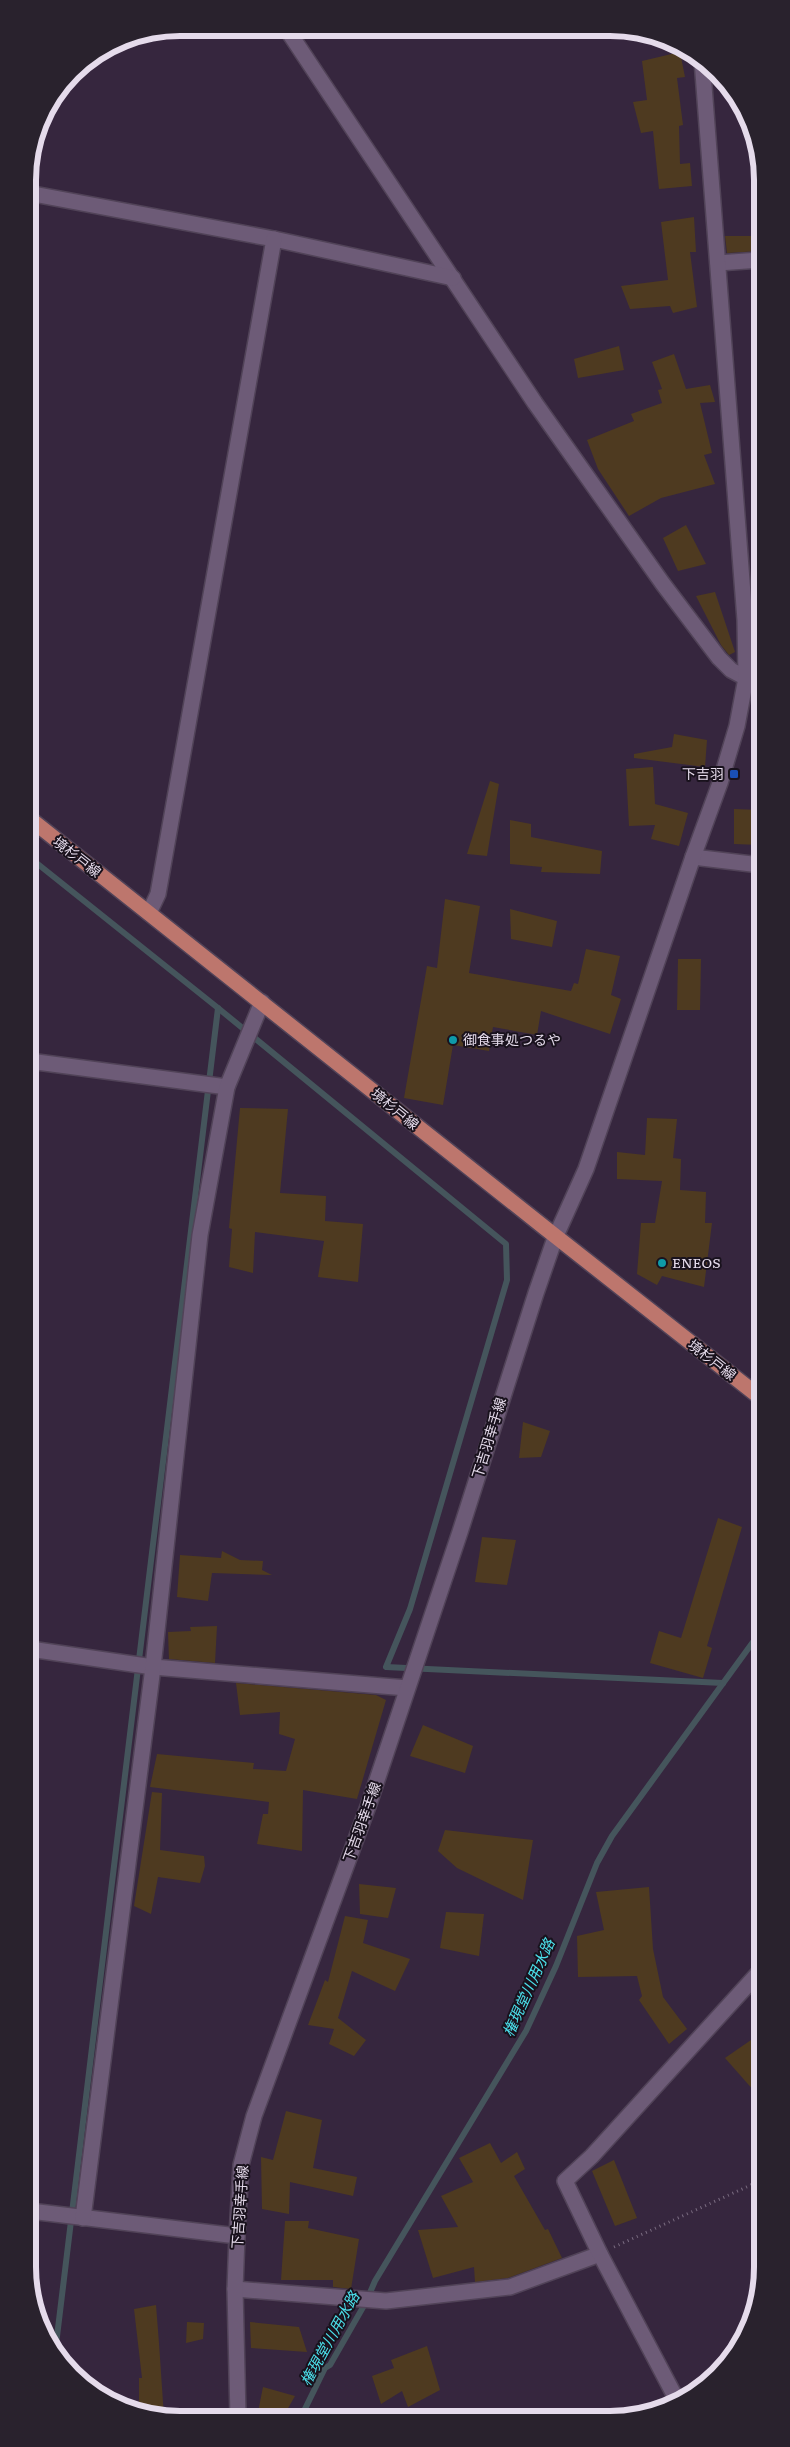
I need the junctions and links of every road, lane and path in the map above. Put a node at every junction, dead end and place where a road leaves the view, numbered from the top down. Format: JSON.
{"nodes":[{"id":1,"x":292,"y":37,"type":"edge"},
{"id":2,"x":703,"y":70,"type":"edge"},
{"id":3,"x":37,"y":196,"type":"edge"},
{"id":4,"x":274,"y":239,"type":"junction"},
{"id":5,"x":754,"y":260,"type":"edge"},
{"id":6,"x":718,"y":263,"type":"junction"},
{"id":7,"x":453,"y":278,"type":"junction"},
{"id":8,"x":754,"y":663,"type":"edge"},
{"id":9,"x":746,"y":678,"type":"junction"},
{"id":10,"x":37,"y":824,"type":"edge"},
{"id":11,"x":693,"y":856,"type":"junction"},
{"id":12,"x":754,"y":864,"type":"edge"},
{"id":13,"x":149,"y":914,"type":"junction"},
{"id":14,"x":262,"y":1002,"type":"junction"},
{"id":15,"x":37,"y":1062,"type":"edge"},
{"id":16,"x":226,"y":1087,"type":"junction"},
{"id":17,"x":555,"y":1238,"type":"junction"},
{"id":18,"x":753,"y":1392,"type":"edge"},
{"id":19,"x":36,"y":1650,"type":"edge"},
{"id":20,"x":153,"y":1667,"type":"junction"},
{"id":21,"x":407,"y":1688,"type":"junction"},
{"id":22,"x":753,"y":1979,"type":"edge"},
{"id":23,"x":753,"y":2184,"type":"edge"},
{"id":24,"x":36,"y":2212,"type":"edge"},
{"id":25,"x":83,"y":2218,"type":"junction"},
{"id":26,"x":237,"y":2236,"type":"junction"},
{"id":27,"x":600,"y":2254,"type":"junction"},
{"id":28,"x":236,"y":2289,"type":"junction"},
{"id":29,"x":675,"y":2395,"type":"edge"},
{"id":30,"x":238,"y":2411,"type":"edge"}],
"edges":[{"from":1,"to":7,"type":"street"},
{"from":2,"to":6,"type":"street"},
{"from":3,"to":4,"type":"street"},
{"from":4,"to":7,"type":"street"},
{"from":4,"to":13,"type":"street"},
{"from":5,"to":6,"type":"street"},
{"from":6,"to":9,"type":"street"},
{"from":7,"to":9,"type":"street"},
{"from":8,"to":9,"type":"street"},
{"from":9,"to":11,"type":"street","name":"下吉羽幸手線"},
{"from":10,"to":13,"type":"main road","name":"境杉戸線"},
{"from":11,"to":12,"type":"street"},
{"from":11,"to":17,"type":"street","name":"下吉羽幸手線"},
{"from":13,"to":14,"type":"main road","name":"境杉戸線"},
{"from":14,"to":16,"type":"street"},
{"from":14,"to":17,"type":"main road","name":"境杉戸線"},
{"from":15,"to":16,"type":"street"},
{"from":16,"to":20,"type":"street"},
{"from":17,"to":18,"type":"main road","name":"境杉戸線"},
{"from":17,"to":21,"type":"street","name":"下吉羽幸手線"},
{"from":19,"to":20,"type":"street"},
{"from":20,"to":21,"type":"street"},
{"from":20,"to":25,"type":"street"},
{"from":21,"to":26,"type":"street","name":"下吉羽幸手線"},
{"from":22,"to":27,"type":"street"},
{"from":23,"to":27,"type":"path"},
{"from":24,"to":25,"type":"street"},
{"from":25,"to":26,"type":"street"},
{"from":26,"to":28,"type":"street","name":"下吉羽幸手線"},
{"from":27,"to":28,"type":"street"},
{"from":27,"to":29,"type":"street"},
{"from":28,"to":30,"type":"street","name":"下吉羽幸手線"}]}
